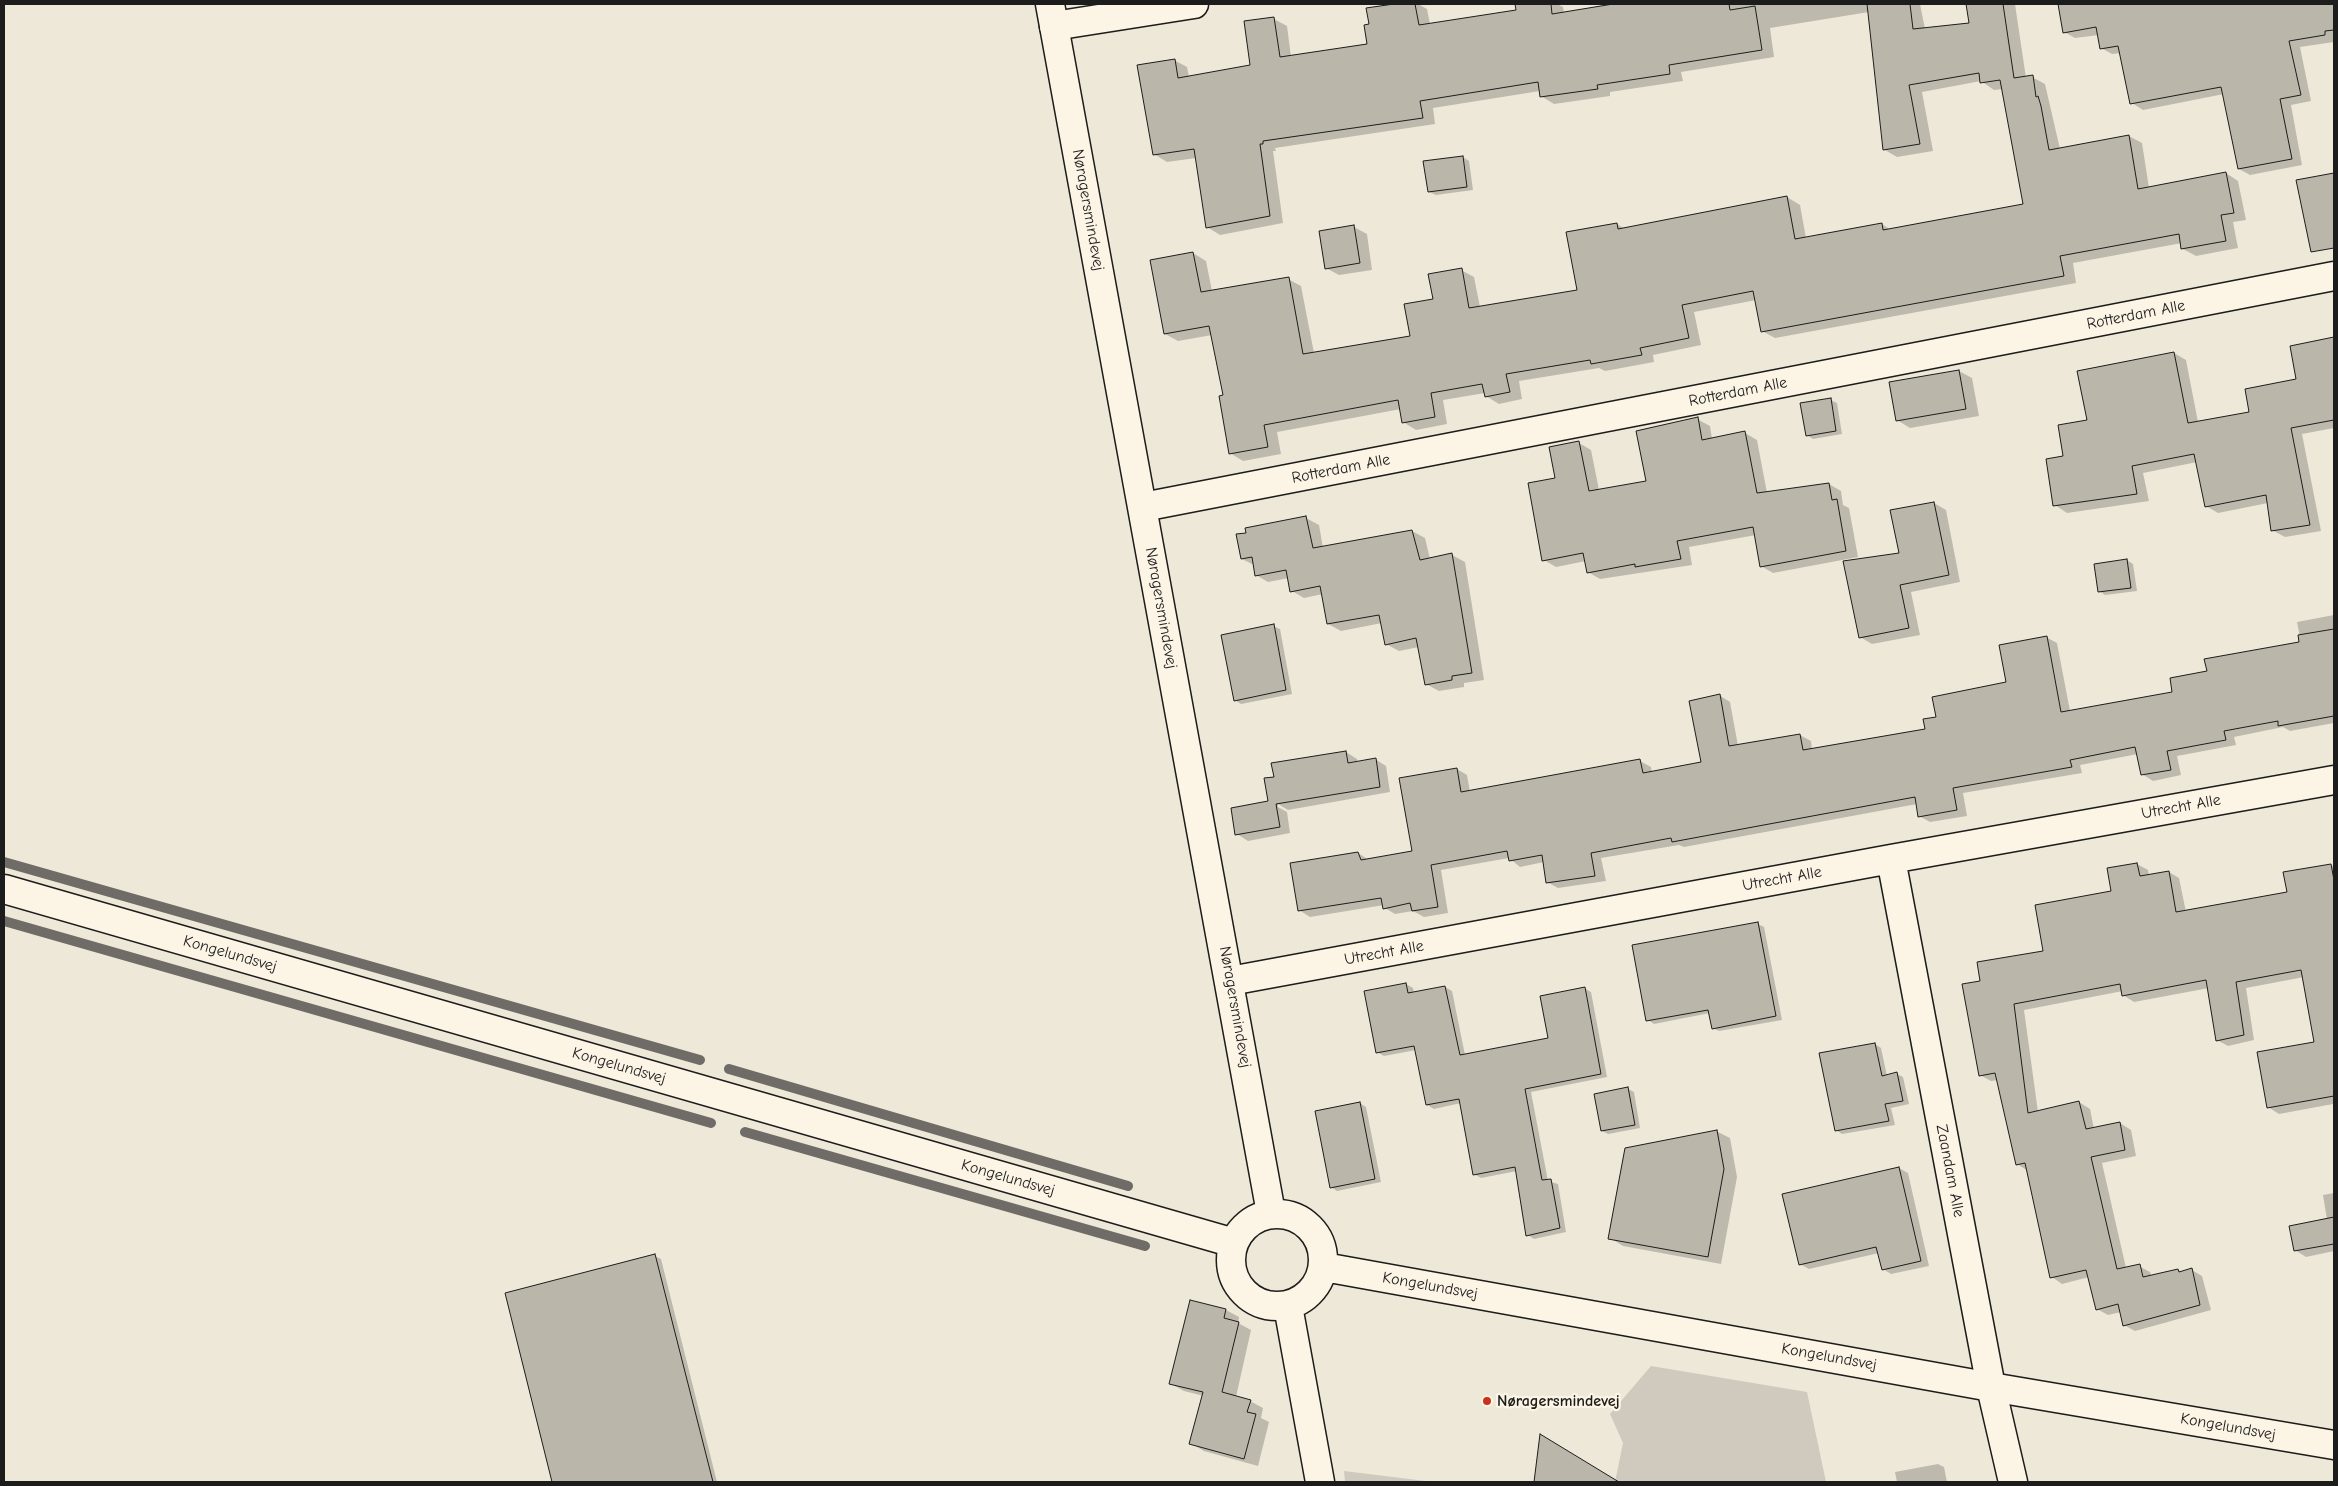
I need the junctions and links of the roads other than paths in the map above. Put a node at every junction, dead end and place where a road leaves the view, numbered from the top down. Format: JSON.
{"nodes":[{"id":1,"x":1194,"y":4,"type":"edge"},
{"id":2,"x":1052,"y":15,"type":"edge"},
{"id":3,"x":2334,"y":276,"type":"edge"},
{"id":4,"x":1143,"y":507,"type":"junction"},
{"id":5,"x":2334,"y":780,"type":"edge"},
{"id":6,"x":1891,"y":859,"type":"junction"},
{"id":7,"x":4,"y":889,"type":"edge"},
{"id":8,"x":1230,"y":981,"type":"junction"},
{"id":9,"x":1271,"y":1213,"type":"junction"},
{"id":10,"x":1234,"y":1243,"type":"junction"},
{"id":11,"x":1324,"y":1267,"type":"junction"},
{"id":12,"x":1288,"y":1306,"type":"junction"},
{"id":13,"x":1991,"y":1387,"type":"junction"},
{"id":14,"x":2334,"y":1445,"type":"edge"},
{"id":15,"x":1320,"y":1482,"type":"edge"},
{"id":16,"x":2013,"y":1482,"type":"edge"}],
"edges":[{"from":1,"to":2,"type":"street"},
{"from":2,"to":4,"type":"street","name":"Nøragersmindevej"},
{"from":3,"to":4,"type":"street","name":"Rotterdam Alle"},
{"from":4,"to":8,"type":"street","name":"Nøragersmindevej"},
{"from":5,"to":6,"type":"street","name":"Utrecht Alle"},
{"from":6,"to":8,"type":"street","name":"Utrecht Alle"},
{"from":6,"to":13,"type":"street","name":"Zaandam Alle"},
{"from":7,"to":10,"type":"street","name":"Kongelundsvej"},
{"from":8,"to":9,"type":"street","name":"Nøragersmindevej"},
{"from":9,"to":10,"type":"street"},
{"from":9,"to":11,"type":"street"},
{"from":10,"to":12,"type":"street"},
{"from":11,"to":12,"type":"street"},
{"from":11,"to":13,"type":"street","name":"Kongelundsvej"},
{"from":12,"to":15,"type":"street"},
{"from":13,"to":14,"type":"street","name":"Kongelundsvej"},
{"from":13,"to":16,"type":"street","name":"Zaandam Alle"}]}
